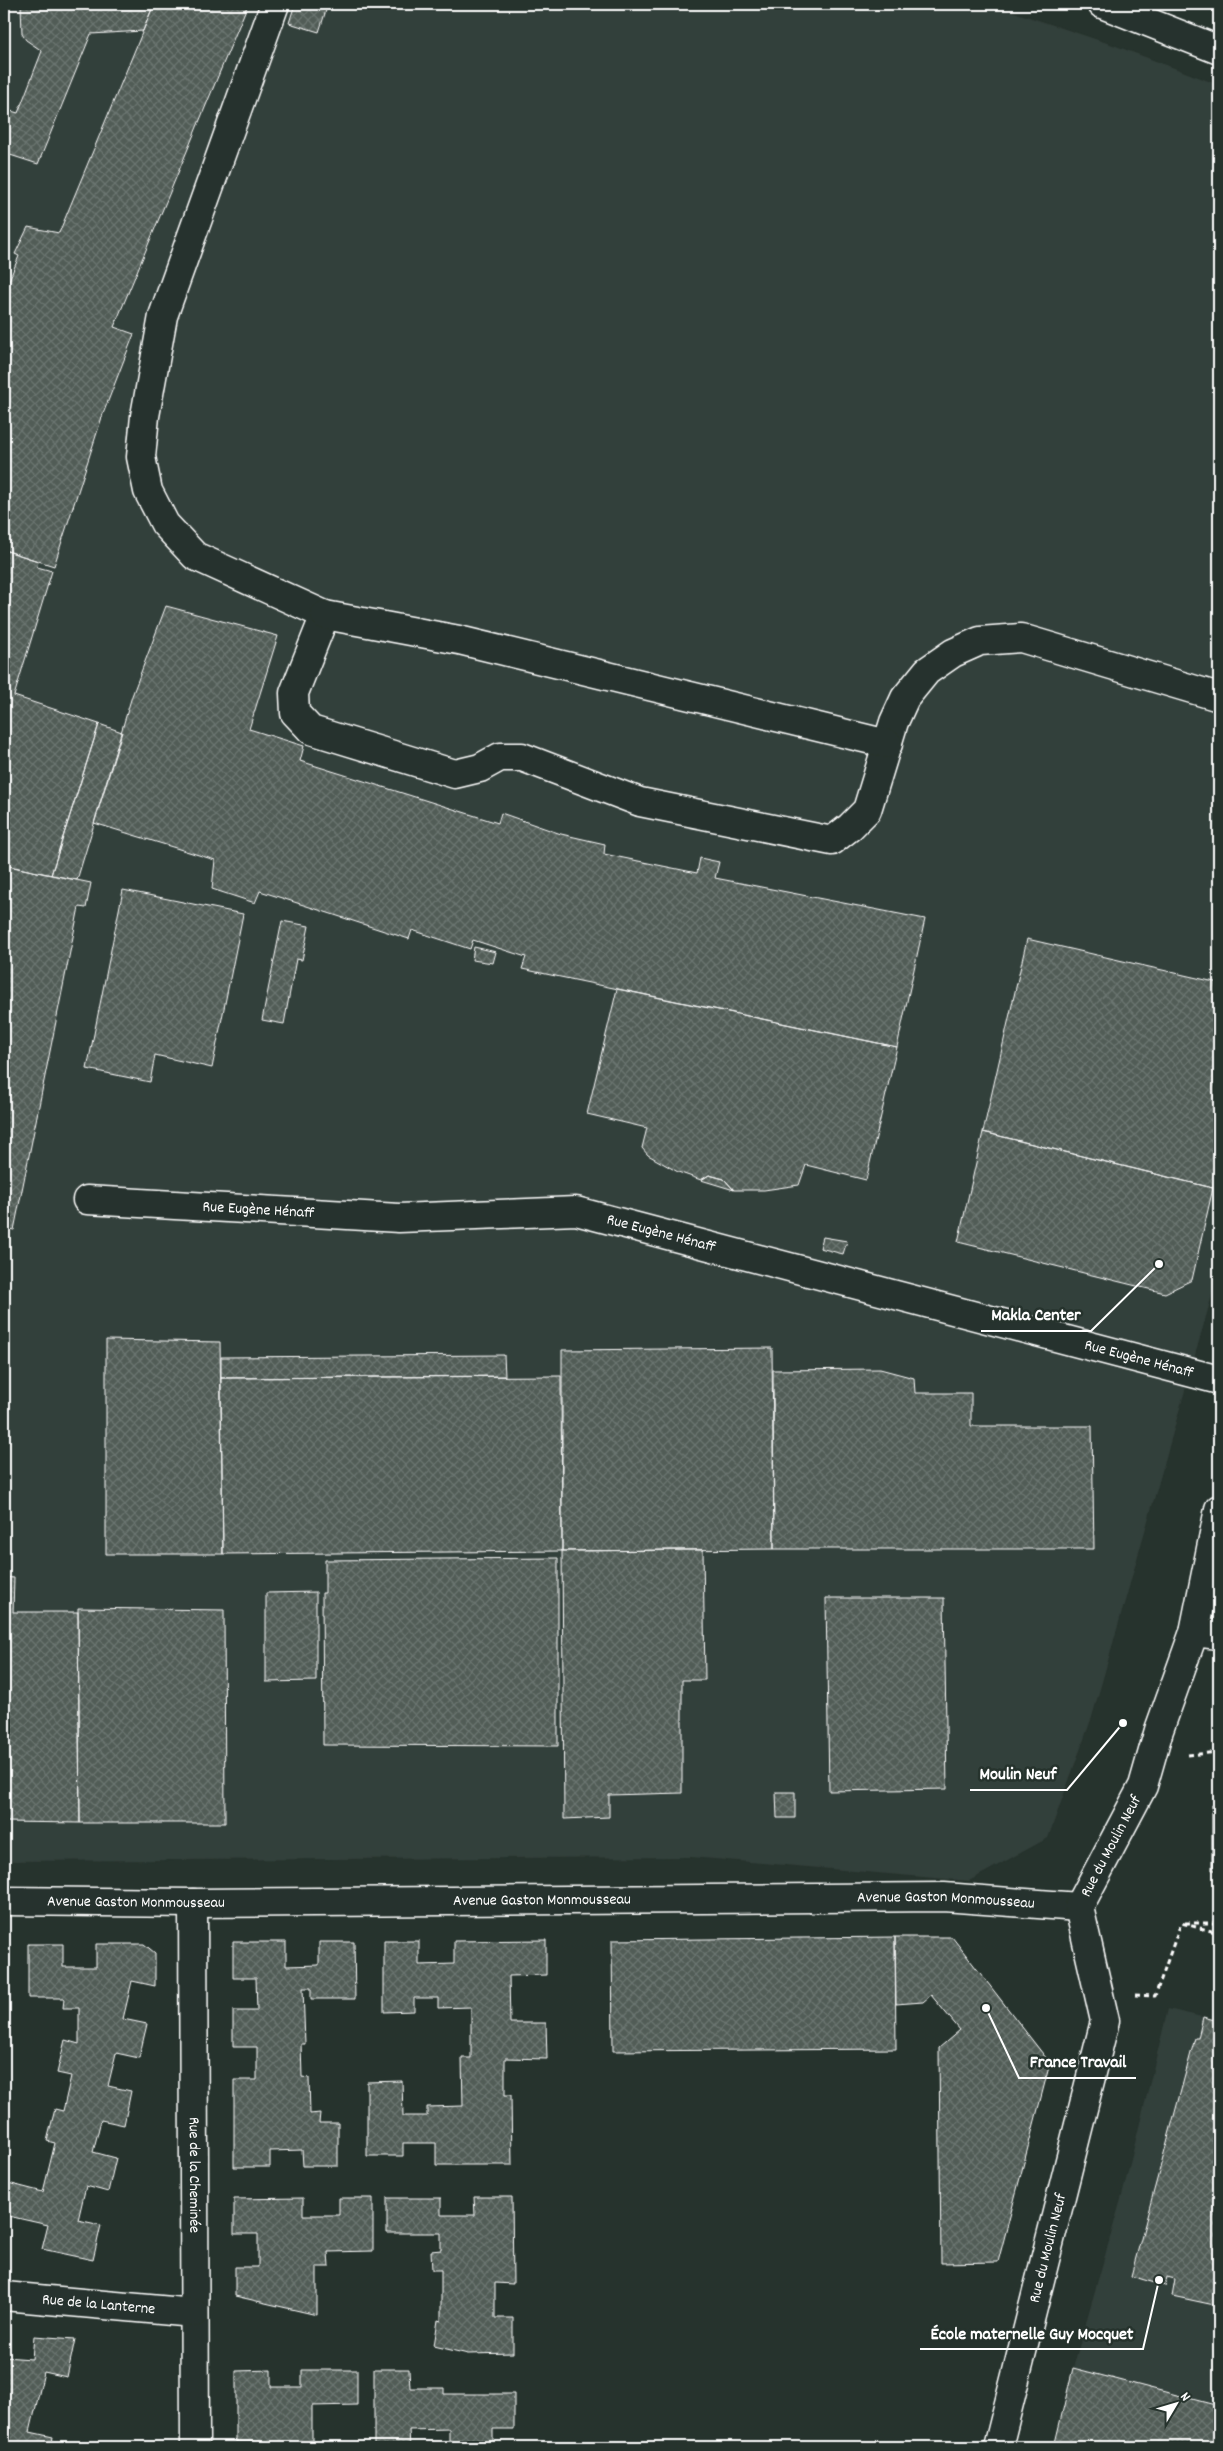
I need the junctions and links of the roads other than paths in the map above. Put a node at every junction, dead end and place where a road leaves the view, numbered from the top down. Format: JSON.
{"nodes":[{"id":1,"x":275,"y":4,"type":"edge"},
{"id":2,"x":1102,"y":4,"type":"edge"},
{"id":3,"x":1219,"y":50,"type":"edge"},
{"id":4,"x":325,"y":615,"type":"junction"},
{"id":5,"x":1219,"y":696,"type":"edge"},
{"id":6,"x":888,"y":744,"type":"junction"},
{"id":7,"x":87,"y":1200,"type":"dead end"},
{"id":8,"x":1219,"y":1380,"type":"edge"},
{"id":9,"x":1219,"y":1509,"type":"edge"},
{"id":10,"x":1206,"y":1634,"type":"edge"},
{"id":11,"x":4,"y":1901,"type":"edge"},
{"id":12,"x":193,"y":1903,"type":"junction"},
{"id":13,"x":1079,"y":1907,"type":"junction"},
{"id":14,"x":4,"y":2296,"type":"edge"},
{"id":15,"x":194,"y":2313,"type":"junction"},
{"id":16,"x":196,"y":2447,"type":"edge"},
{"id":17,"x":998,"y":2447,"type":"edge"}],
"edges":[{"from":1,"to":4,"type":"street"},
{"from":2,"to":3,"type":"street"},
{"from":4,"to":6,"type":"street"},
{"from":4,"to":6,"type":"street"},
{"from":5,"to":6,"type":"street"},
{"from":7,"to":8,"type":"street","name":"Rue Eugène Hénaff"},
{"from":9,"to":10,"type":"street","name":"Rue du Moulin Neuf"},
{"from":10,"to":13,"type":"street","name":"Rue du Moulin Neuf"},
{"from":11,"to":12,"type":"street","name":"Avenue Gaston Monmousseau"},
{"from":12,"to":13,"type":"street","name":"Avenue Gaston Monmousseau"},
{"from":12,"to":15,"type":"street","name":"Rue de la Cheminée"},
{"from":13,"to":17,"type":"street","name":"Rue du Moulin Neuf"},
{"from":14,"to":15,"type":"street","name":"Rue de la Lanterne"},
{"from":15,"to":16,"type":"street","name":"Rue de la Cheminée"}]}
